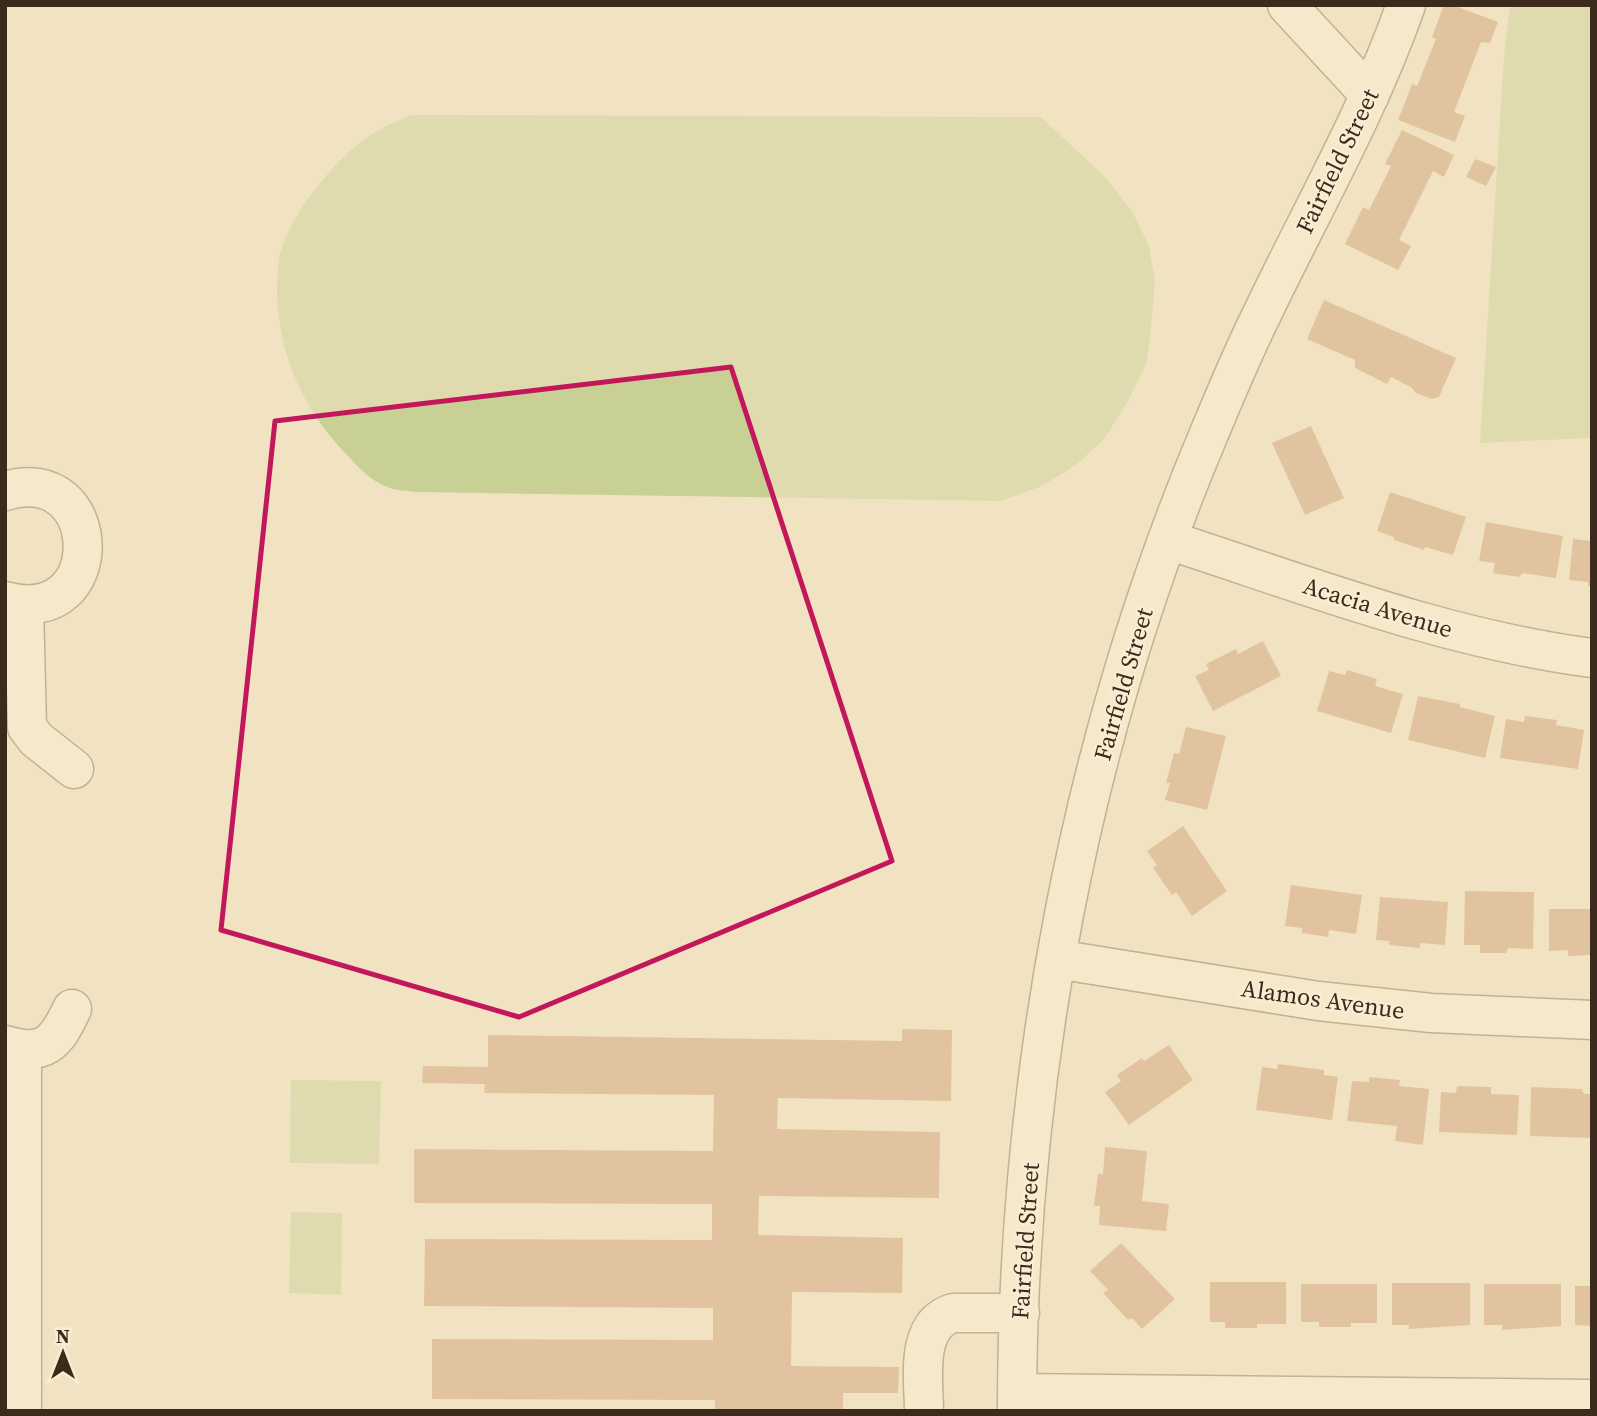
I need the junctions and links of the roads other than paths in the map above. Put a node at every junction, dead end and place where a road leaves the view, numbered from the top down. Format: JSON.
{"nodes":[{"id":1,"x":1406,"y":5,"type":"edge"},
{"id":2,"x":1302,"y":13,"type":"edge"},
{"id":3,"x":1370,"y":95,"type":"junction"},
{"id":4,"x":5,"y":491,"type":"edge"},
{"id":5,"x":1168,"y":541,"type":"junction"},
{"id":6,"x":15,"y":603,"type":"edge"},
{"id":7,"x":1592,"y":658,"type":"edge"},
{"id":8,"x":16,"y":736,"type":"edge"},
{"id":9,"x":74,"y":769,"type":"dead end"},
{"id":10,"x":1056,"y":959,"type":"junction"},
{"id":11,"x":72,"y":1009,"type":"dead end"},
{"id":12,"x":1592,"y":1020,"type":"edge"},
{"id":13,"x":14,"y":1047,"type":"edge"},
{"id":14,"x":1020,"y":1313,"type":"junction"},
{"id":15,"x":1592,"y":1399,"type":"edge"},
{"id":16,"x":1017,"y":1402,"type":"edge"},
{"id":17,"x":22,"y":1411,"type":"edge"},
{"id":18,"x":924,"y":1411,"type":"edge"}],
"edges":[{"from":1,"to":3,"type":"street","name":"Fairfield Street"},
{"from":2,"to":3,"type":"street"},
{"from":3,"to":5,"type":"street","name":"Fairfield Street"},
{"from":4,"to":6,"type":"street"},
{"from":5,"to":7,"type":"street","name":"Acacia Avenue"},
{"from":5,"to":10,"type":"street","name":"Fairfield Street"},
{"from":6,"to":8,"type":"street"},
{"from":8,"to":9,"type":"street"},
{"from":10,"to":12,"type":"street","name":"Alamos Avenue"},
{"from":10,"to":14,"type":"street","name":"Fairfield Street"},
{"from":11,"to":13,"type":"street"},
{"from":13,"to":17,"type":"street"},
{"from":14,"to":16,"type":"street","name":"Fairfield Street"},
{"from":14,"to":18,"type":"street"},
{"from":15,"to":16,"type":"street"}]}
